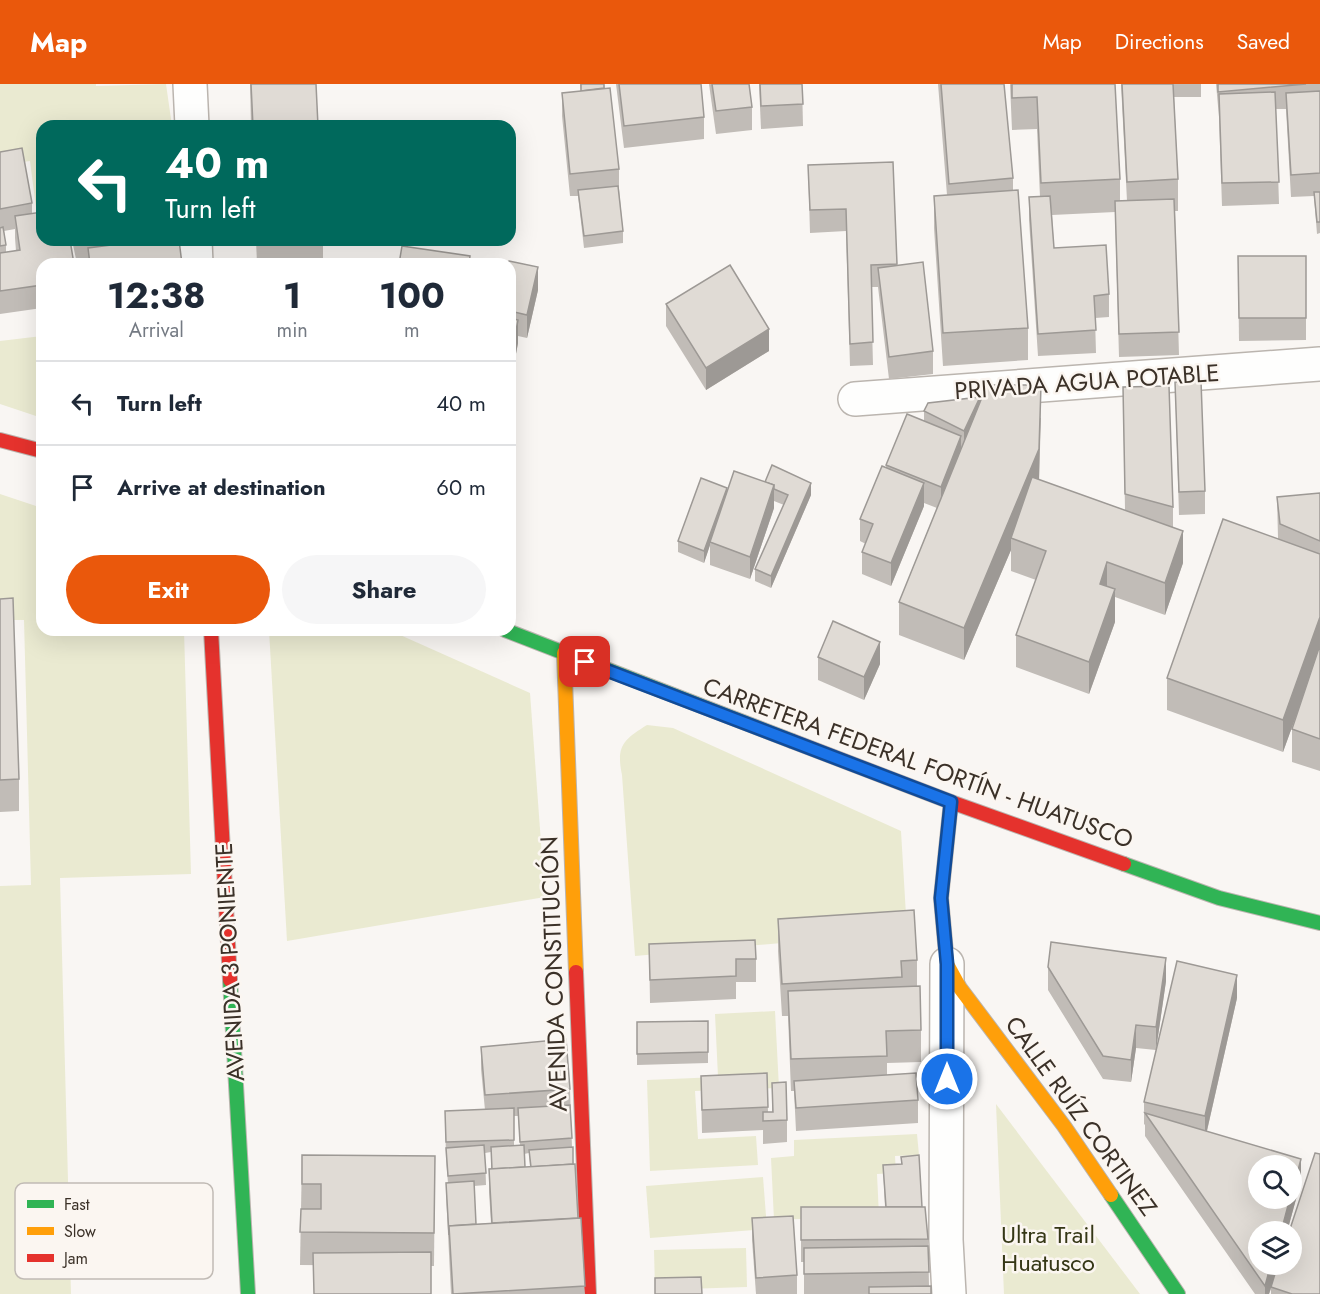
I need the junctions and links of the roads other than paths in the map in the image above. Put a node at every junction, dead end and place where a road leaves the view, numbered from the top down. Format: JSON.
{"nodes":[{"id":1,"x":190,"y":84,"type":"edge"},
{"id":2,"x":192,"y":120,"type":"edge"},
{"id":3,"x":1320,"y":364,"type":"edge"},
{"id":4,"x":855,"y":399,"type":"dead end"},
{"id":5,"x":0,"y":440,"type":"edge"},
{"id":6,"x":36,"y":449,"type":"edge"},
{"id":7,"x":516,"y":634,"type":"edge"},
{"id":8,"x":211,"y":636,"type":"edge"},
{"id":9,"x":564,"y":653,"type":"junction"},
{"id":10,"x":951,"y":802,"type":"junction"},
{"id":11,"x":1320,"y":923,"type":"edge"},
{"id":12,"x":947,"y":964,"type":"junction"},
{"id":13,"x":248,"y":1294,"type":"edge"},
{"id":14,"x":589,"y":1294,"type":"edge"},
{"id":15,"x":949,"y":1294,"type":"edge"},
{"id":16,"x":1178,"y":1294,"type":"edge"}],
"edges":[{"from":1,"to":2,"type":"street"},
{"from":3,"to":4,"type":"street","name":"PRIVADA AGUA POTABLE"},
{"from":5,"to":6,"type":"street"},
{"from":7,"to":9,"type":"street","name":"CARRETERA FEDERAL FORTÍN - HUATUSCO"},
{"from":8,"to":13,"type":"street","name":"AVENIDA 3 PONIENTE"},
{"from":9,"to":10,"type":"street","name":"CARRETERA FEDERAL FORTÍN - HUATUSCO"},
{"from":9,"to":14,"type":"street","name":"AVENIDA CONSTITUCIÓN"},
{"from":10,"to":11,"type":"street","name":"CARRETERA FEDERAL FORTÍN - HUATUSCO"},
{"from":10,"to":12,"type":"street"},
{"from":12,"to":15,"type":"street"},
{"from":12,"to":16,"type":"street","name":"CALLE RUÍZ CORTINEZ"}]}
